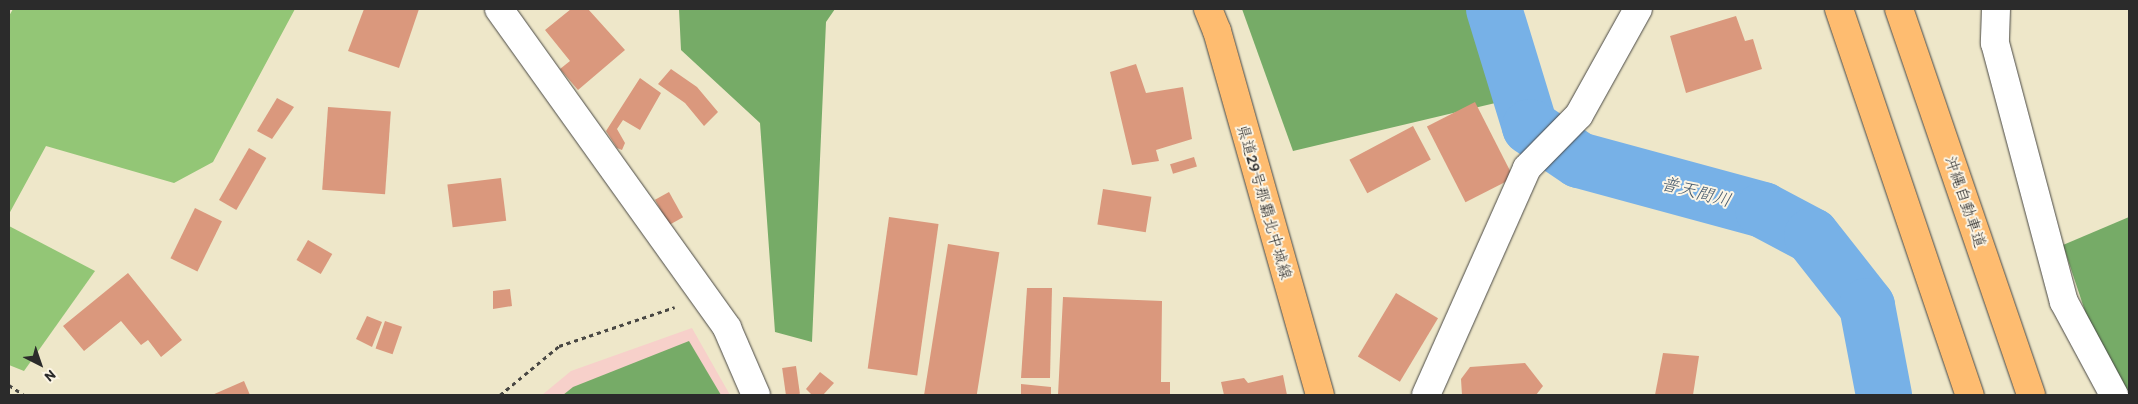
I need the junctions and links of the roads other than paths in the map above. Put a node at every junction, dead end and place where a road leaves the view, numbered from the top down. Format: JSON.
{"nodes":[{"id":1,"x":499,"y":9,"type":"edge"},
{"id":2,"x":1208,"y":9,"type":"edge"},
{"id":3,"x":1638,"y":9,"type":"edge"},
{"id":4,"x":1838,"y":9,"type":"edge"},
{"id":5,"x":1899,"y":9,"type":"edge"},
{"id":6,"x":1996,"y":9,"type":"edge"},
{"id":7,"x":756,"y":395,"type":"edge"},
{"id":8,"x":1320,"y":395,"type":"edge"},
{"id":9,"x":1426,"y":395,"type":"edge"},
{"id":10,"x":1970,"y":395,"type":"edge"},
{"id":11,"x":2031,"y":395,"type":"edge"},
{"id":12,"x":2114,"y":395,"type":"edge"}],
"edges":[{"from":1,"to":7,"type":"street"},
{"from":2,"to":8,"type":"main road","name":"県道29号那覇北中城線"},
{"from":3,"to":9,"type":"street"},
{"from":4,"to":10,"type":"main road"},
{"from":5,"to":11,"type":"main road","name":"沖縄自動車道"},
{"from":6,"to":12,"type":"street"}]}
